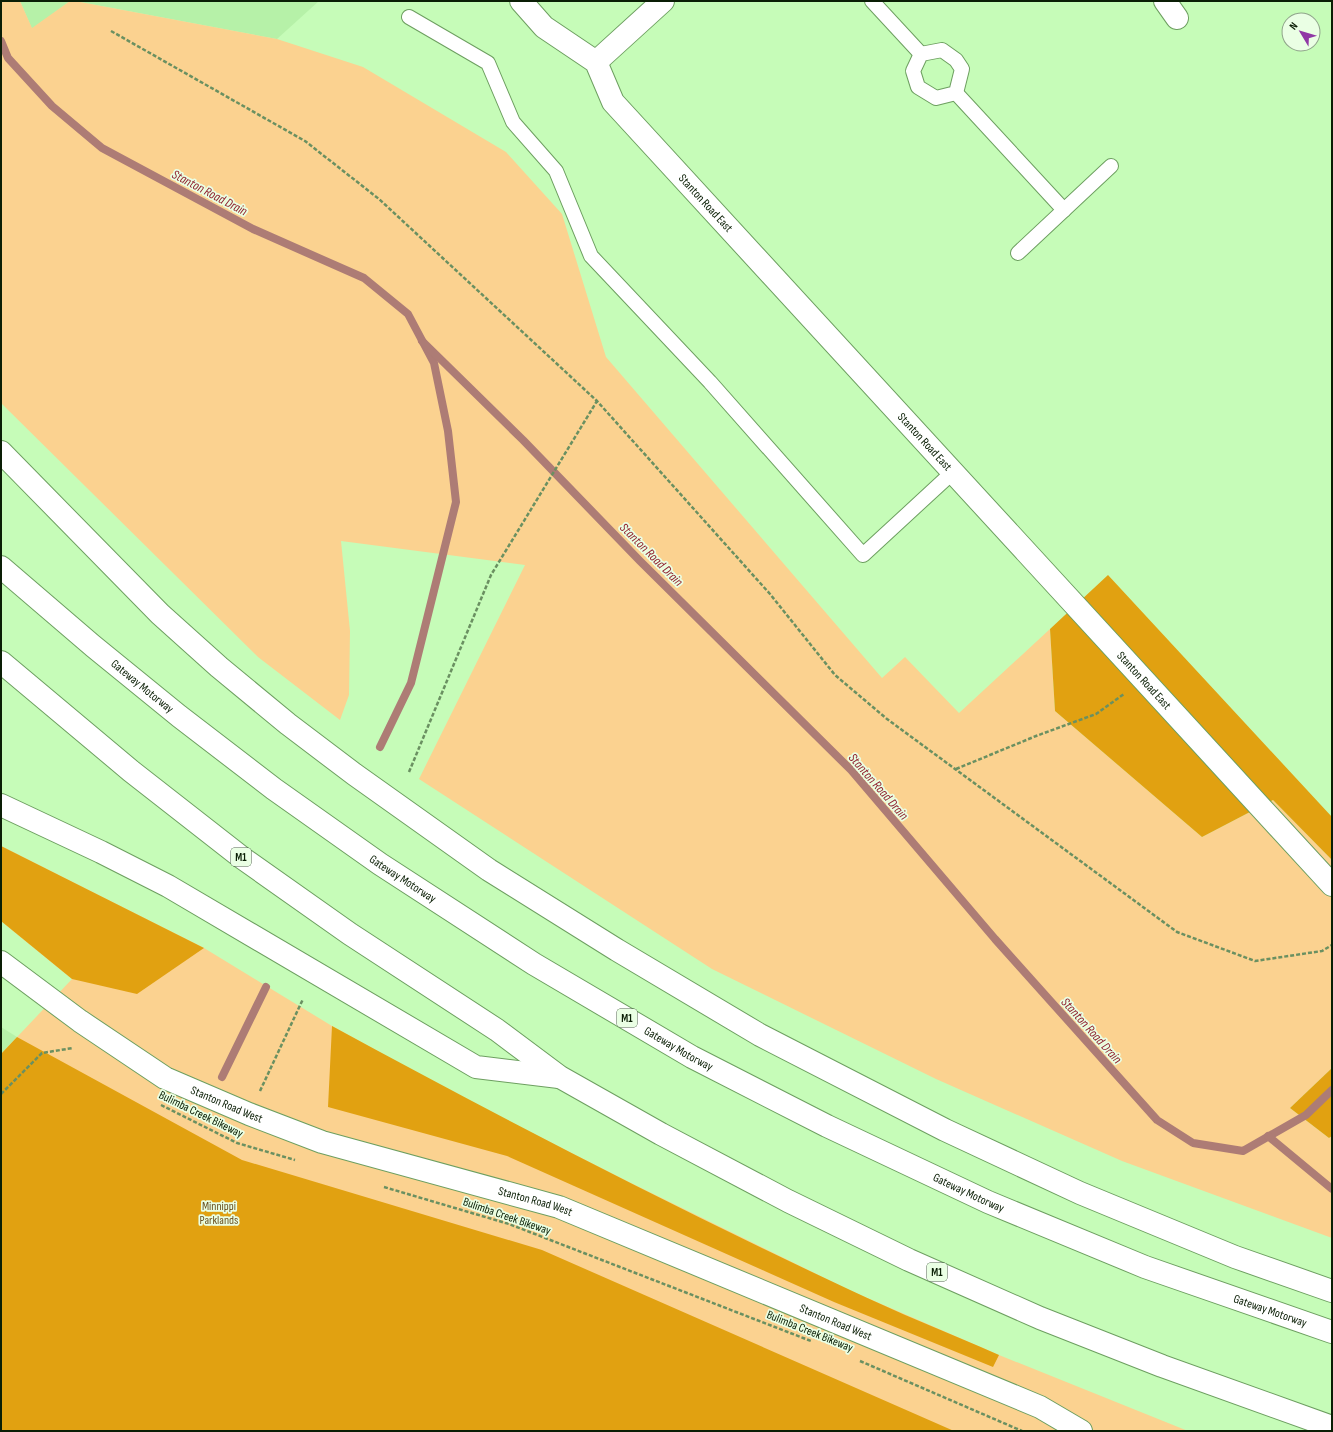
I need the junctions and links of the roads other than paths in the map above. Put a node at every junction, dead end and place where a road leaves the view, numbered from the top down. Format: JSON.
{"nodes":[{"id":1,"x":521,"y":1,"type":"edge"},
{"id":2,"x":663,"y":1,"type":"edge"},
{"id":3,"x":872,"y":1,"type":"edge"},
{"id":4,"x":409,"y":17,"type":"dead end"},
{"id":5,"x":921,"y":54,"type":"junction"},
{"id":6,"x":596,"y":62,"type":"junction"},
{"id":7,"x":956,"y":93,"type":"junction"},
{"id":8,"x":1111,"y":166,"type":"dead end"},
{"id":9,"x":1064,"y":210,"type":"junction"},
{"id":10,"x":1018,"y":253,"type":"dead end"},
{"id":11,"x":1,"y":452,"type":"edge"},
{"id":12,"x":953,"y":472,"type":"junction"},
{"id":13,"x":1,"y":567,"type":"edge"},
{"id":14,"x":1,"y":662,"type":"edge"},
{"id":15,"x":1,"y":806,"type":"edge"},
{"id":16,"x":1332,"y":885,"type":"edge"},
{"id":17,"x":1,"y":962,"type":"edge"},
{"id":18,"x":560,"y":1077,"type":"junction"},
{"id":19,"x":1332,"y":1291,"type":"edge"},
{"id":20,"x":1332,"y":1332,"type":"edge"},
{"id":21,"x":1332,"y":1427,"type":"edge"},
{"id":22,"x":1081,"y":1431,"type":"edge"}],
"edges":[{"from":1,"to":6,"type":"main road"},
{"from":2,"to":6,"type":"main road"},
{"from":3,"to":5,"type":"lane"},
{"from":4,"to":12,"type":"lane"},
{"from":5,"to":7,"type":"lane"},
{"from":5,"to":7,"type":"lane"},
{"from":6,"to":12,"type":"main road","name":"Stanton Road East"},
{"from":7,"to":9,"type":"lane"},
{"from":8,"to":9,"type":"lane"},
{"from":9,"to":10,"type":"lane"},
{"from":11,"to":19,"type":"main road"},
{"from":12,"to":16,"type":"main road","name":"Stanton Road East"},
{"from":13,"to":20,"type":"main road","name":"Gateway Motorway","number":"M1"},
{"from":14,"to":18,"type":"main road","number":"M1"},
{"from":15,"to":18,"type":"main road"},
{"from":17,"to":22,"type":"main road","name":"Stanton Road West"},
{"from":18,"to":21,"type":"main road","number":"M1"}]}
